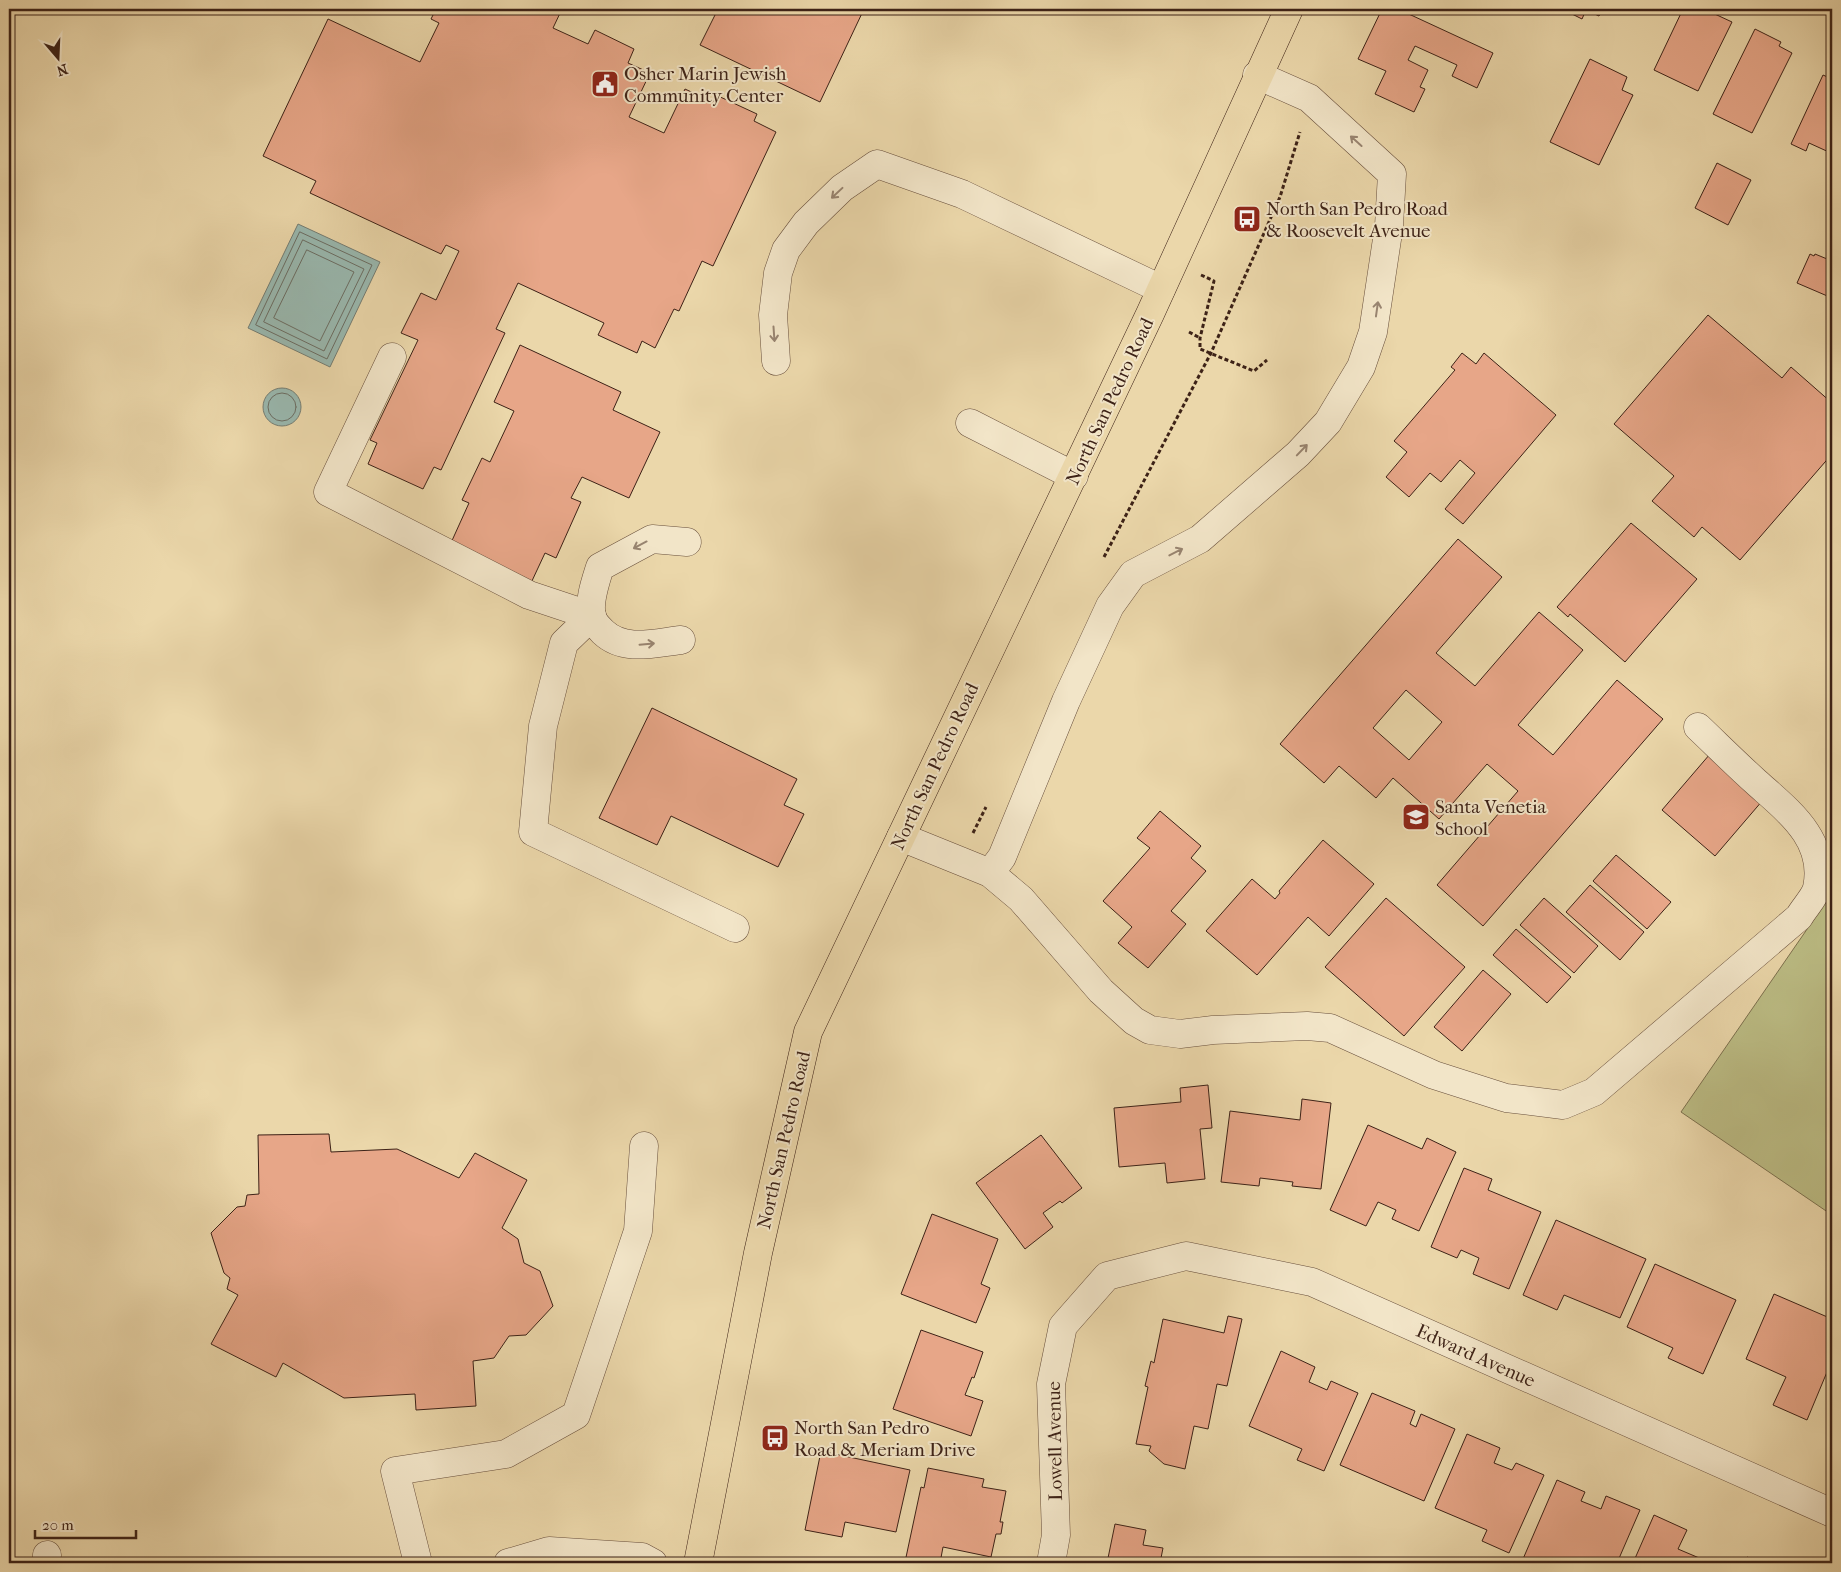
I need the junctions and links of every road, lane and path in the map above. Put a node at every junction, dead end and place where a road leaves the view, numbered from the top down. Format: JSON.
{"nodes":[{"id":1,"x":1289,"y":9,"type":"edge"},
{"id":2,"x":1258,"y":75,"type":"junction"},
{"id":3,"x":1301,"y":127,"type":"dead end"},
{"id":4,"x":1173,"y":263,"type":"junction"},
{"id":5,"x":1161,"y":289,"type":"junction"},
{"id":6,"x":1189,"y":332,"type":"dead end"},
{"id":7,"x":1200,"y":338,"type":"junction"},
{"id":8,"x":1211,"y":353,"type":"junction"},
{"id":9,"x":392,"y":358,"type":"dead end"},
{"id":10,"x":1267,"y":360,"type":"dead end"},
{"id":11,"x":776,"y":362,"type":"dead end"},
{"id":12,"x":970,"y":423,"type":"dead end"},
{"id":13,"x":1074,"y":476,"type":"junction"},
{"id":14,"x":687,"y":542,"type":"dead end"},
{"id":15,"x":1102,"y":560,"type":"dead end"},
{"id":16,"x":592,"y":616,"type":"junction"},
{"id":17,"x":680,"y":640,"type":"dead end"},
{"id":18,"x":1698,"y":727,"type":"dead end"},
{"id":19,"x":987,"y":806,"type":"dead end"},
{"id":20,"x":900,"y":837,"type":"junction"},
{"id":21,"x":969,"y":840,"type":"dead end"},
{"id":22,"x":990,"y":874,"type":"junction"},
{"id":23,"x":735,"y":928,"type":"dead end"},
{"id":24,"x":644,"y":1146,"type":"dead end"},
{"id":25,"x":1107,"y":1276,"type":"joint"},
{"id":26,"x":1832,"y":1513,"type":"edge"},
{"id":27,"x":418,"y":1563,"type":"edge"},
{"id":28,"x":508,"y":1563,"type":"edge"},
{"id":29,"x":653,"y":1563,"type":"edge"},
{"id":30,"x":698,"y":1563,"type":"edge"},
{"id":31,"x":1051,"y":1563,"type":"edge"}],
"edges":[{"from":1,"to":2,"type":"main road","name":"North San Pedro Road"},
{"from":2,"to":4,"type":"main road","name":"North San Pedro Road"},
{"from":22,"to":2,"type":"street","one_way":true},
{"from":3,"to":8,"type":"path"},
{"from":4,"to":5,"type":"main road","name":"North San Pedro Road"},
{"from":4,"to":7,"type":"path"},
{"from":5,"to":11,"type":"street","one_way":true},
{"from":5,"to":13,"type":"main road","name":"North San Pedro Road"},
{"from":6,"to":7,"type":"path"},
{"from":7,"to":8,"type":"path"},
{"from":8,"to":10,"type":"path"},
{"from":8,"to":15,"type":"path"},
{"from":9,"to":16,"type":"street"},
{"from":12,"to":13,"type":"street"},
{"from":13,"to":20,"type":"main road","name":"North San Pedro Road"},
{"from":14,"to":16,"type":"street","one_way":true},
{"from":16,"to":17,"type":"street","one_way":true},
{"from":16,"to":23,"type":"street"},
{"from":18,"to":22,"type":"street"},
{"from":19,"to":21,"type":"path"},
{"from":20,"to":22,"type":"street"},
{"from":20,"to":30,"type":"main road","name":"North San Pedro Road"},
{"from":24,"to":27,"type":"street"},
{"from":25,"to":26,"type":"street","name":"Edward Avenue"},
{"from":25,"to":31,"type":"street","name":"Lowell Avenue"},
{"from":28,"to":29,"type":"street"}]}
